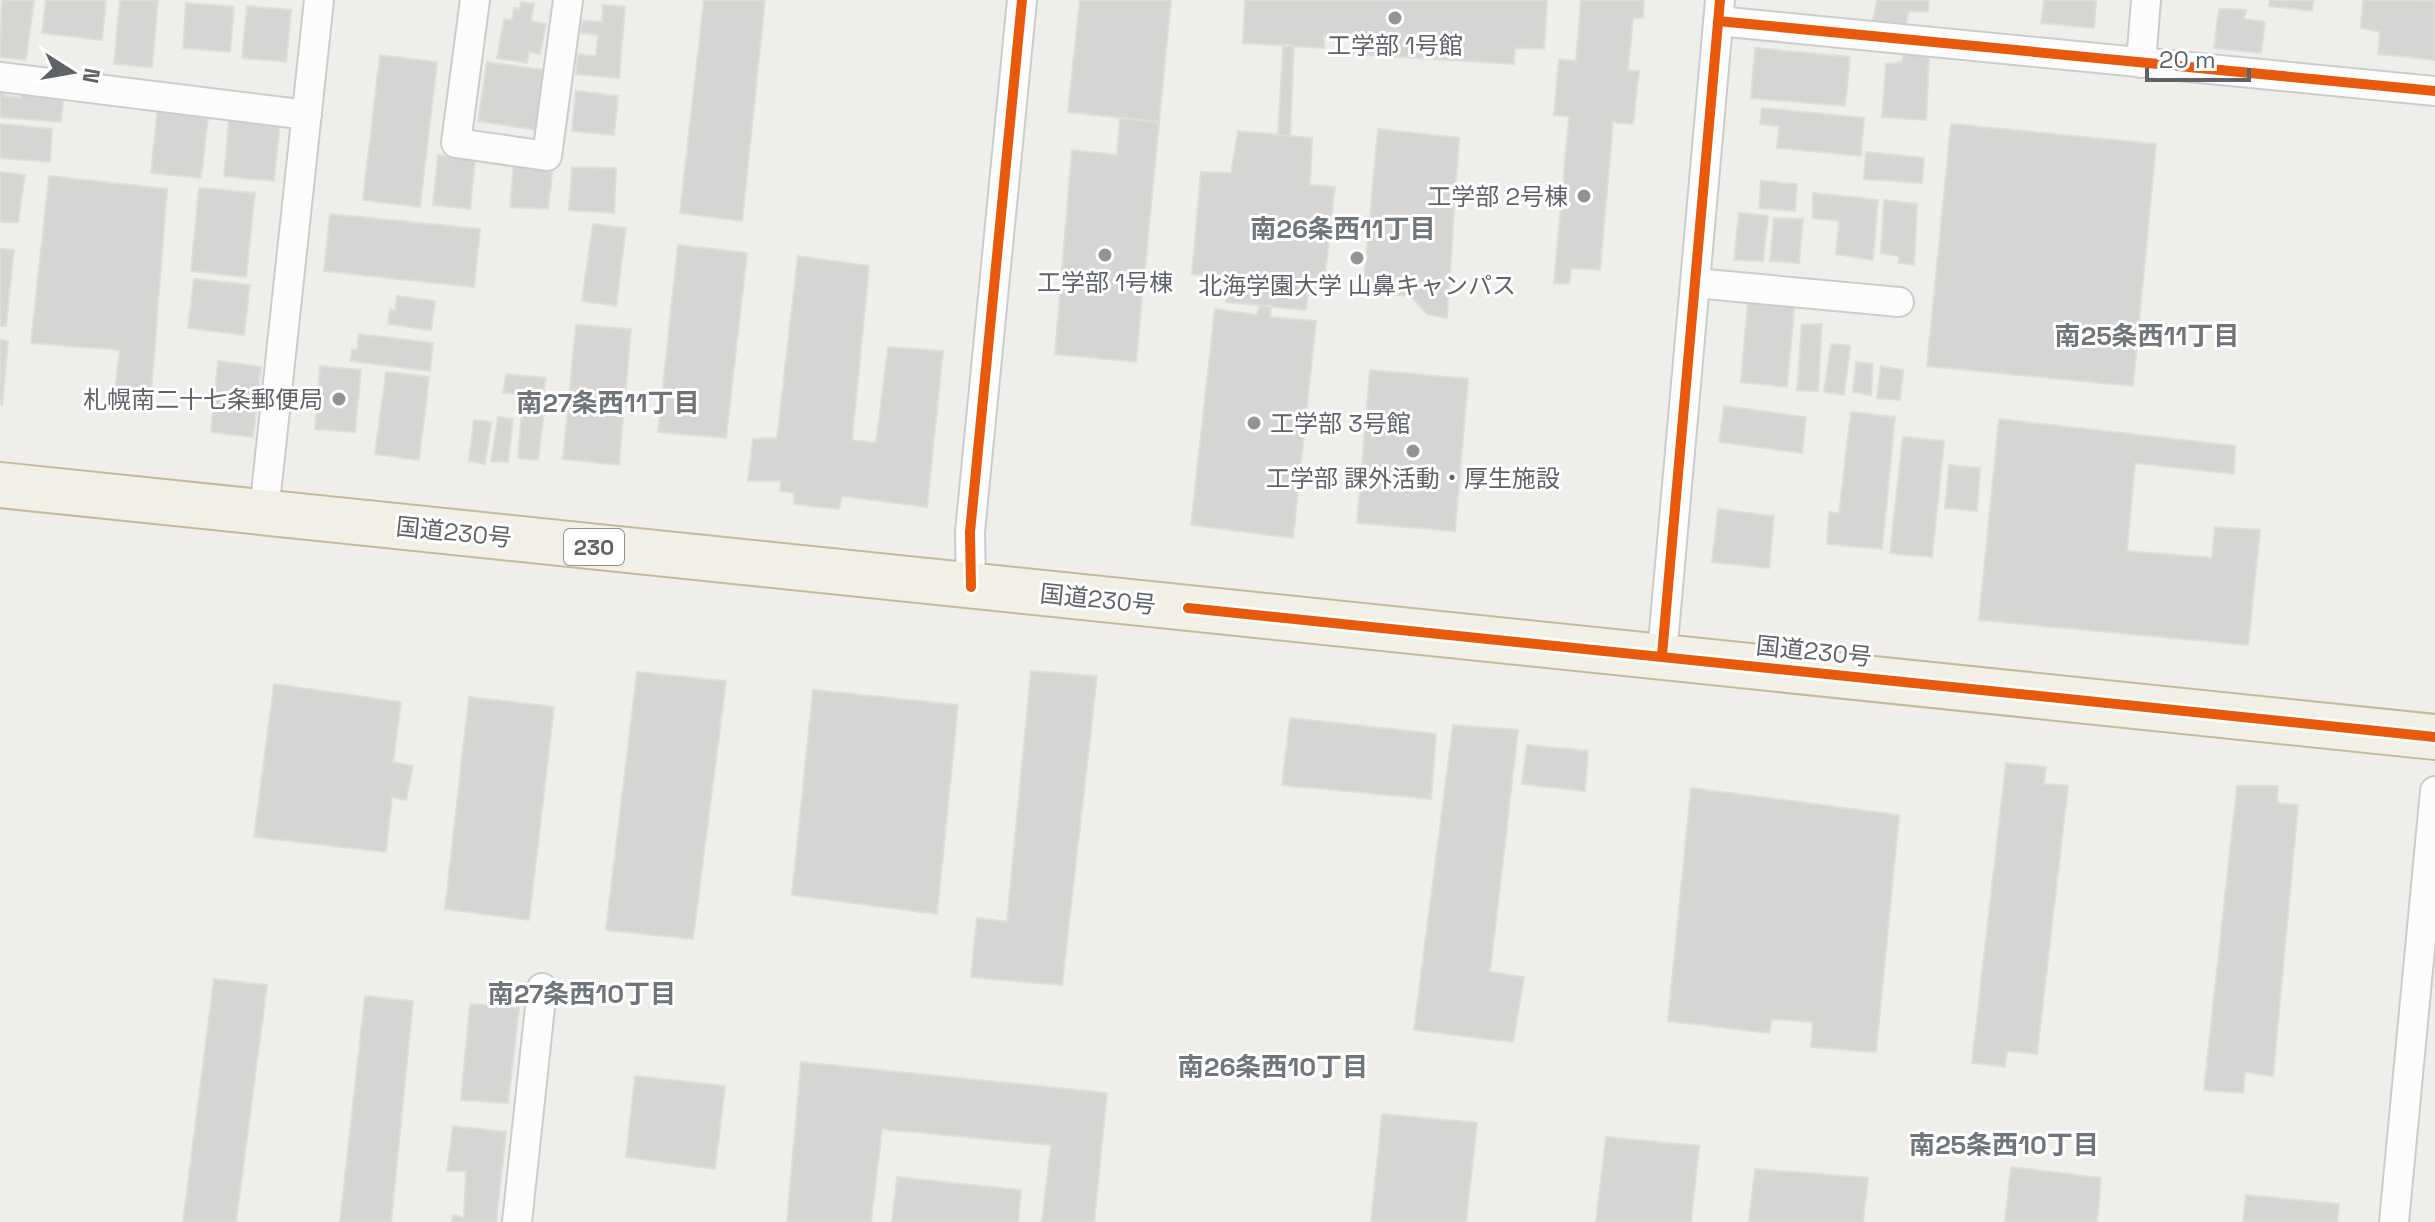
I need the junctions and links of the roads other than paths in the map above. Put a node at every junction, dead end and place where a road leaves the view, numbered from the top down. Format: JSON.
{"nodes":[{"id":1,"x":319,"y":0,"type":"edge"},
{"id":2,"x":475,"y":0,"type":"edge"},
{"id":3,"x":568,"y":0,"type":"edge"},
{"id":4,"x":1022,"y":0,"type":"edge"},
{"id":5,"x":2146,"y":0,"type":"edge"},
{"id":6,"x":1719,"y":11,"type":"edge"},
{"id":7,"x":2141,"y":63,"type":"junction"},
{"id":8,"x":0,"y":77,"type":"edge"},
{"id":9,"x":2435,"y":91,"type":"edge"},
{"id":10,"x":307,"y":115,"type":"junction"},
{"id":11,"x":1695,"y":283,"type":"junction"},
{"id":12,"x":1899,"y":302,"type":"dead end"},
{"id":13,"x":0,"y":485,"type":"edge"},
{"id":14,"x":264,"y":512,"type":"junction"},
{"id":15,"x":971,"y":587,"type":"junction"},
{"id":16,"x":1662,"y":655,"type":"junction"},
{"id":17,"x":2435,"y":737,"type":"edge"},
{"id":18,"x":2435,"y":791,"type":"edge"},
{"id":19,"x":542,"y":988,"type":"dead end"},
{"id":20,"x":517,"y":1222,"type":"edge"},
{"id":21,"x":2394,"y":1222,"type":"edge"}],
"edges":[{"from":1,"to":10,"type":"street"},
{"from":2,"to":3,"type":"street"},
{"from":4,"to":15,"type":"street"},
{"from":5,"to":7,"type":"street"},
{"from":6,"to":7,"type":"street"},
{"from":6,"to":11,"type":"street"},
{"from":7,"to":9,"type":"street"},
{"from":8,"to":10,"type":"street"},
{"from":10,"to":14,"type":"street"},
{"from":11,"to":12,"type":"street"},
{"from":11,"to":16,"type":"street"},
{"from":13,"to":14,"type":"highway","name":"国道230号","number":"230"},
{"from":14,"to":15,"type":"highway","name":"国道230号","number":"230"},
{"from":15,"to":16,"type":"highway","name":"国道230号","number":"230"},
{"from":16,"to":17,"type":"highway","name":"国道230号","number":"230"},
{"from":18,"to":21,"type":"street"},
{"from":19,"to":20,"type":"street"}]}
